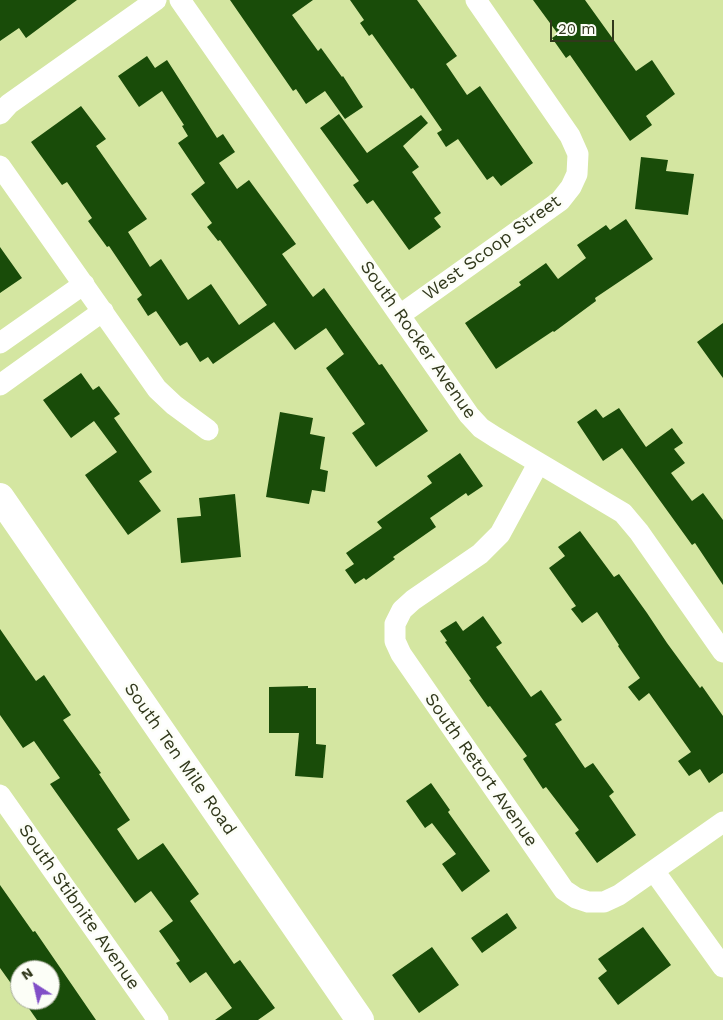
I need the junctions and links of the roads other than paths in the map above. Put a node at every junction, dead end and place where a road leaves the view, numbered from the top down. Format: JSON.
{"nodes":[{"id":1,"x":156,"y":0,"type":"edge"},
{"id":2,"x":180,"y":0,"type":"edge"},
{"id":3,"x":476,"y":0,"type":"edge"},
{"id":4,"x":0,"y":114,"type":"edge"},
{"id":5,"x":0,"y":166,"type":"edge"},
{"id":6,"x":84,"y":284,"type":"junction"},
{"id":7,"x":103,"y":311,"type":"junction"},
{"id":8,"x":400,"y":315,"type":"junction"},
{"id":9,"x":0,"y":343,"type":"edge"},
{"id":10,"x":0,"y":385,"type":"edge"},
{"id":11,"x":208,"y":430,"type":"dead end"},
{"id":12,"x":538,"y":464,"type":"junction"},
{"id":13,"x":0,"y":497,"type":"edge"},
{"id":14,"x":723,"y":652,"type":"edge"},
{"id":15,"x":0,"y":795,"type":"edge"},
{"id":16,"x":723,"y":822,"type":"edge"},
{"id":17,"x":654,"y":871,"type":"junction"},
{"id":18,"x":723,"y":967,"type":"edge"},
{"id":19,"x":158,"y":1020,"type":"edge"},
{"id":20,"x":360,"y":1020,"type":"edge"}],
"edges":[{"from":1,"to":4,"type":"street"},
{"from":2,"to":8,"type":"street","name":"South Rocker Avenue"},
{"from":3,"to":8,"type":"street","name":"West Scoop Street"},
{"from":5,"to":6,"type":"street"},
{"from":6,"to":7,"type":"street"},
{"from":6,"to":9,"type":"street"},
{"from":7,"to":10,"type":"street"},
{"from":7,"to":11,"type":"street"},
{"from":8,"to":12,"type":"street","name":"South Rocker Avenue"},
{"from":12,"to":14,"type":"street","name":"South Rocker Avenue"},
{"from":12,"to":17,"type":"street","name":"South Retort Avenue"},
{"from":13,"to":20,"type":"street","name":"South Ten Mile Road"},
{"from":15,"to":19,"type":"street","name":"South Stibnite Avenue"},
{"from":16,"to":17,"type":"street"},
{"from":17,"to":18,"type":"street"}]}
